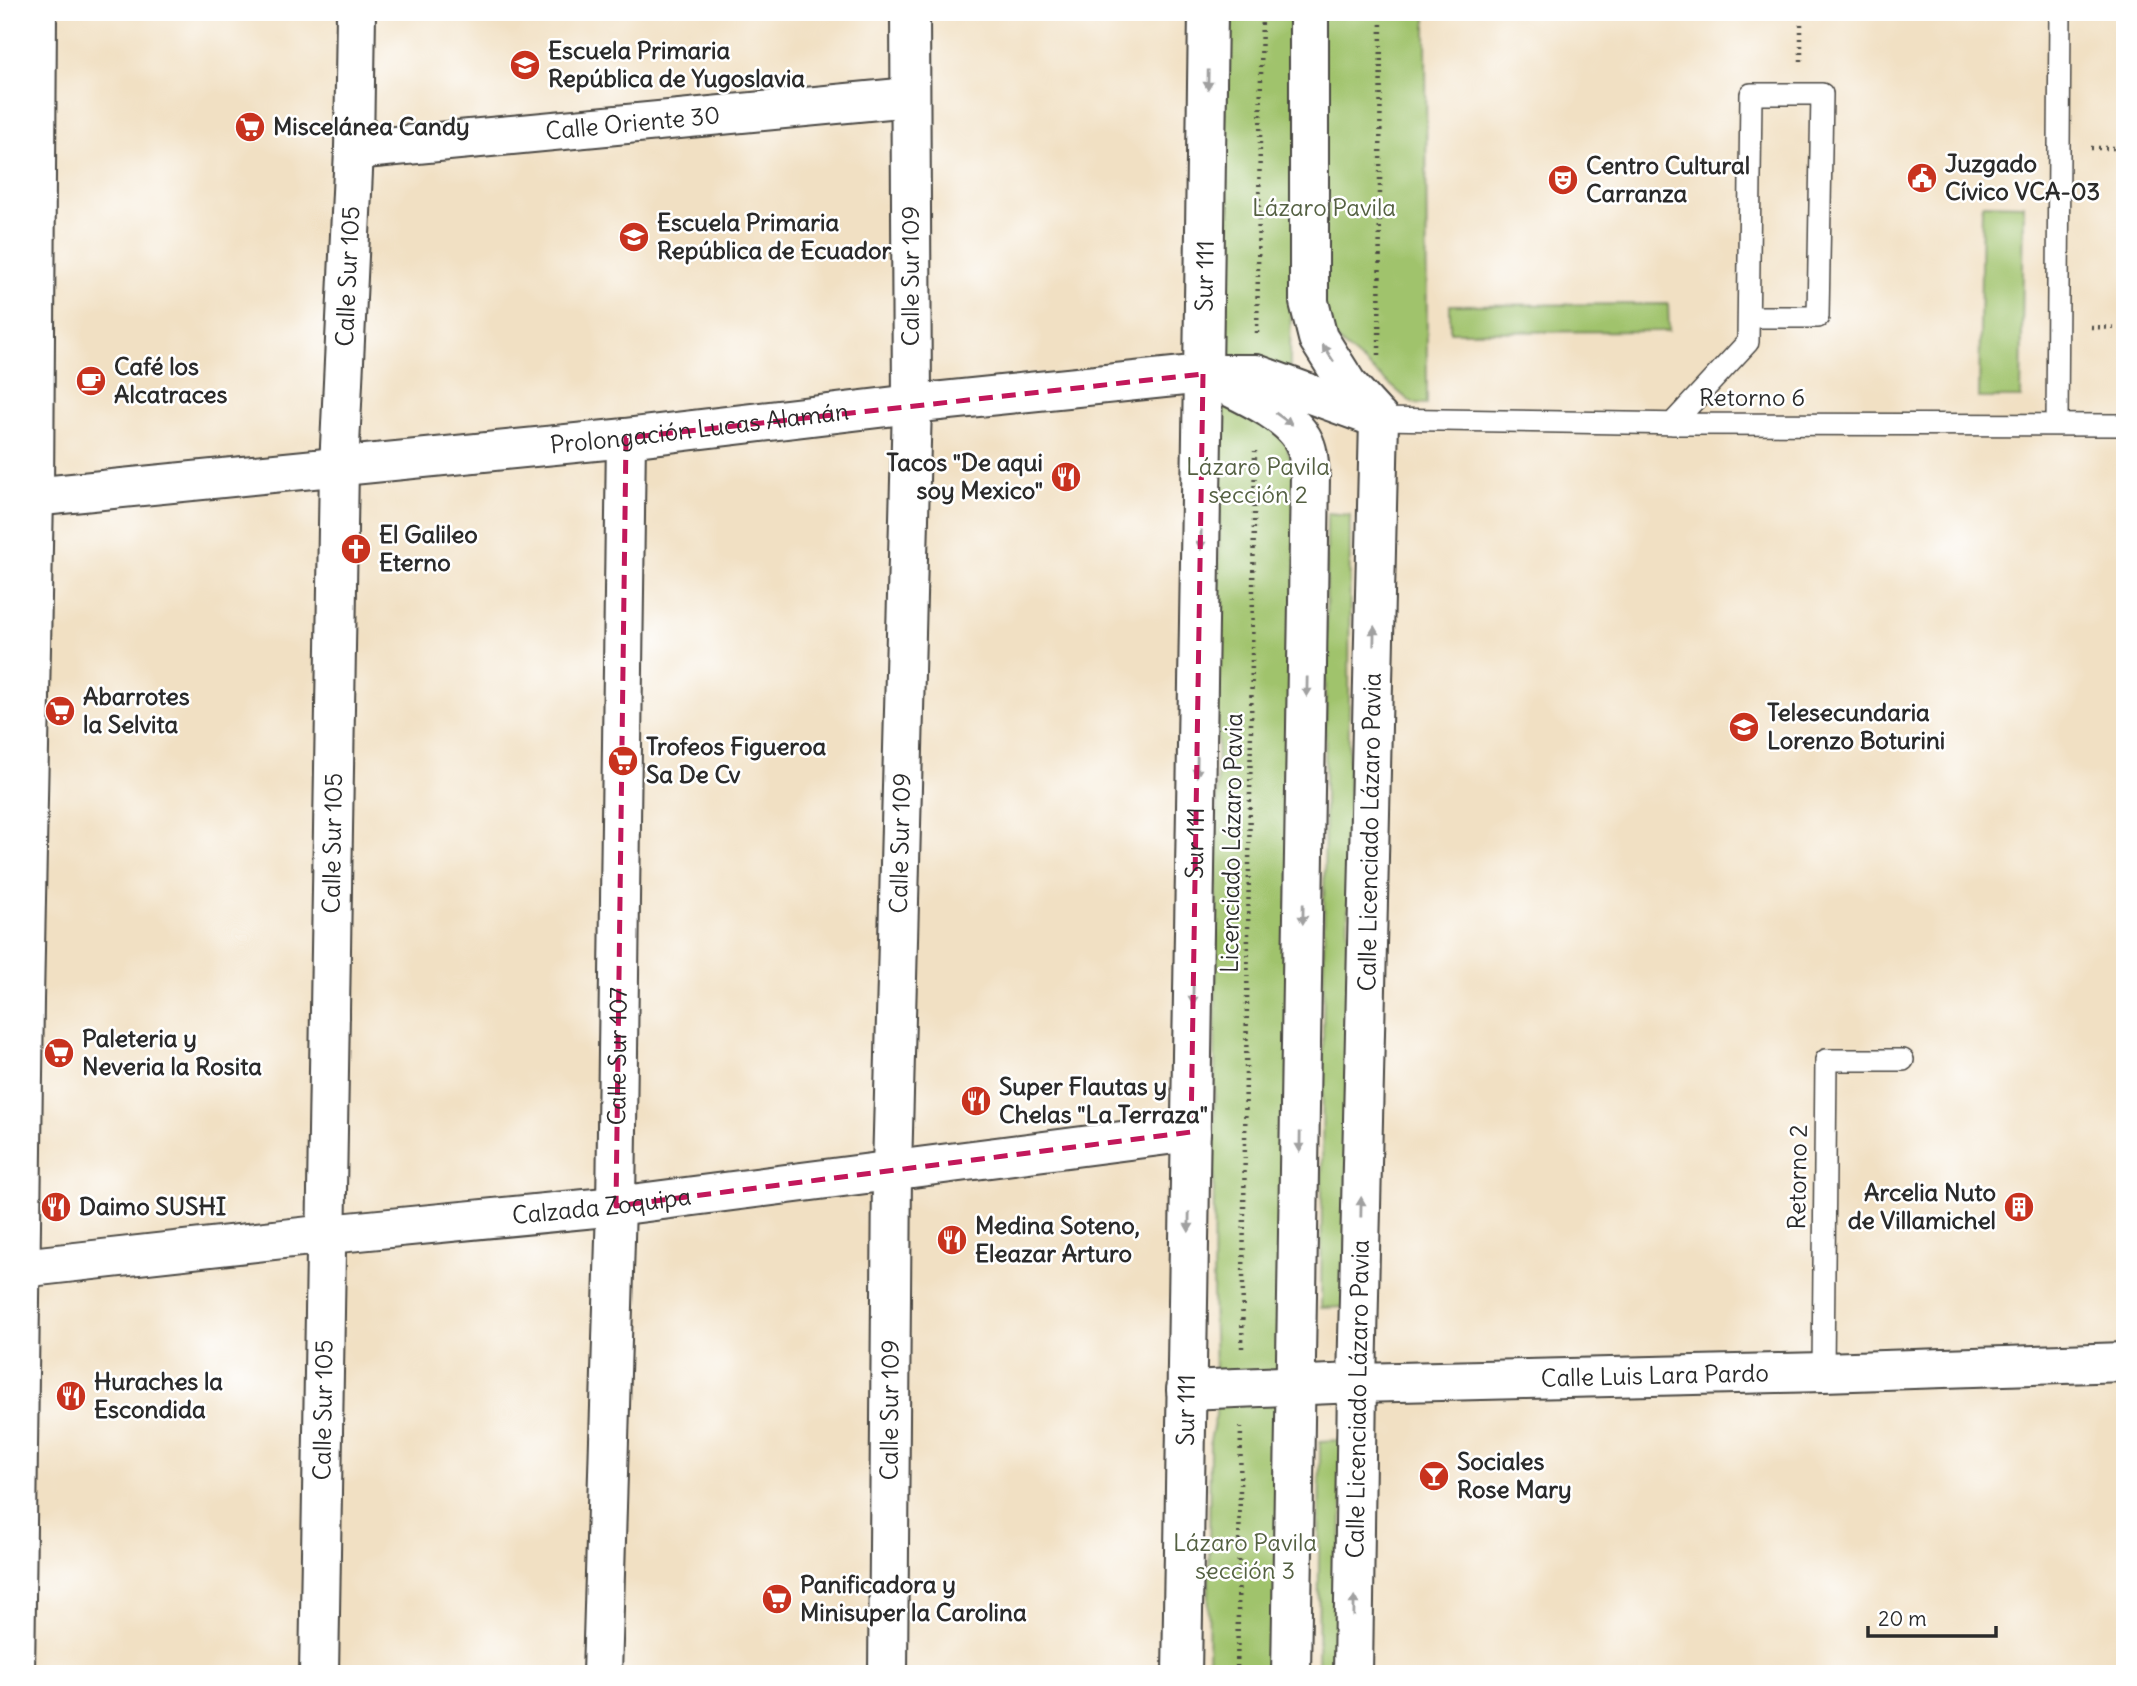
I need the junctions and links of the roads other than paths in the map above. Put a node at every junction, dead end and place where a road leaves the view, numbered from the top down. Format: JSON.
{"nodes":[{"id":1,"x":37,"y":12,"type":"edge"},
{"id":2,"x":356,"y":12,"type":"edge"},
{"id":3,"x":910,"y":12,"type":"edge"},
{"id":4,"x":1209,"y":12,"type":"edge"},
{"id":5,"x":1309,"y":12,"type":"edge"},
{"id":6,"x":2060,"y":12,"type":"edge"},
{"id":7,"x":910,"y":97,"type":"junction"},
{"id":8,"x":354,"y":150,"type":"junction"},
{"id":9,"x":1749,"y":317,"type":"junction"},
{"id":10,"x":1203,"y":373,"type":"junction"},
{"id":11,"x":1256,"y":387,"type":"junction"},
{"id":12,"x":912,"y":404,"type":"junction"},
{"id":13,"x":1379,"y":419,"type":"junction"},
{"id":14,"x":1672,"y":424,"type":"junction"},
{"id":15,"x":2057,"y":425,"type":"junction"},
{"id":16,"x":2125,"y":425,"type":"edge"},
{"id":17,"x":626,"y":438,"type":"junction"},
{"id":18,"x":339,"y":467,"type":"junction"},
{"id":19,"x":23,"y":497,"type":"edge"},
{"id":20,"x":18,"y":1000,"type":"edge"},
{"id":21,"x":1903,"y":1060,"type":"dead end"},
{"id":22,"x":1191,"y":1132,"type":"junction"},
{"id":23,"x":892,"y":1170,"type":"junction"},
{"id":24,"x":617,"y":1206,"type":"junction"},
{"id":25,"x":328,"y":1234,"type":"junction"},
{"id":26,"x":17,"y":1268,"type":"edge"},
{"id":27,"x":2125,"y":1362,"type":"edge"},
{"id":28,"x":1823,"y":1372,"type":"junction"},
{"id":29,"x":1357,"y":1383,"type":"junction"},
{"id":30,"x":1296,"y":1386,"type":"junction"},
{"id":31,"x":1186,"y":1390,"type":"junction"},
{"id":32,"x":15,"y":1674,"type":"edge"},
{"id":33,"x":319,"y":1674,"type":"edge"},
{"id":34,"x":602,"y":1674,"type":"edge"},
{"id":35,"x":888,"y":1674,"type":"edge"},
{"id":36,"x":1182,"y":1674,"type":"edge"},
{"id":37,"x":1291,"y":1674,"type":"edge"},
{"id":38,"x":1353,"y":1674,"type":"edge"}],
"edges":[{"from":1,"to":19,"type":"street"},
{"from":2,"to":8,"type":"street","name":"Calle Sur 105"},
{"from":3,"to":7,"type":"street","name":"Calle Sur 109"},
{"from":4,"to":10,"type":"street","name":"Sur 111","one_way":true},
{"from":13,"to":5,"type":"street","one_way":true},
{"from":6,"to":15,"type":"lane"},
{"from":7,"to":8,"type":"street","name":"Calle Oriente 30"},
{"from":7,"to":12,"type":"street","name":"Calle Sur 109"},
{"from":8,"to":18,"type":"street","name":"Calle Sur 105"},
{"from":9,"to":9,"type":"lane"},
{"from":9,"to":14,"type":"lane"},
{"from":10,"to":11,"type":"street"},
{"from":10,"to":12,"type":"street","name":"Prolongación Lucas Alamán"},
{"from":10,"to":22,"type":"street","name":"Sur 111","one_way":true},
{"from":11,"to":13,"type":"street"},
{"from":11,"to":30,"type":"street","one_way":true},
{"from":12,"to":17,"type":"street","name":"Prolongación Lucas Alamán"},
{"from":12,"to":23,"type":"street","name":"Calle Sur 109"},
{"from":13,"to":14,"type":"lane","name":"Retorno 6"},
{"from":29,"to":13,"type":"street","name":"Calle Licenciado Lázaro Pavia","one_way":true},
{"from":14,"to":15,"type":"lane","name":"Retorno 6"},
{"from":15,"to":16,"type":"lane","name":"Retorno 6"},
{"from":17,"to":18,"type":"street","name":"Prolongación Lucas Alamán"},
{"from":17,"to":24,"type":"street","name":"Calle Sur 107"},
{"from":18,"to":19,"type":"street","name":"Prolongación Lucas Alamán"},
{"from":18,"to":25,"type":"street","name":"Calle Sur 105"},
{"from":19,"to":20,"type":"street"},
{"from":20,"to":26,"type":"street"},
{"from":21,"to":28,"type":"lane","name":"Retorno 2"},
{"from":22,"to":23,"type":"street","name":"Calzada Zoquipa"},
{"from":22,"to":31,"type":"street","name":"Sur 111","one_way":true},
{"from":23,"to":24,"type":"street","name":"Calzada Zoquipa"},
{"from":23,"to":35,"type":"street","name":"Calle Sur 109"},
{"from":24,"to":25,"type":"street","name":"Calzada Zoquipa"},
{"from":24,"to":34,"type":"street","name":"Calle Sur 107"},
{"from":25,"to":26,"type":"street","name":"Calzada Zoquipa"},
{"from":25,"to":33,"type":"street","name":"Calle Sur 105"},
{"from":26,"to":32,"type":"street"},
{"from":27,"to":28,"type":"street","name":"Calle Luis Lara Pardo"},
{"from":28,"to":29,"type":"street","name":"Calle Luis Lara Pardo"},
{"from":29,"to":30,"type":"street","name":"Calle Luis Lara Pardo"},
{"from":38,"to":29,"type":"street","name":"Calle Licenciado Lázaro Pavia","one_way":true},
{"from":30,"to":31,"type":"street","name":"Calle Luis Lara Pardo"},
{"from":30,"to":37,"type":"street"},
{"from":31,"to":36,"type":"street","name":"Sur 111"}]}
